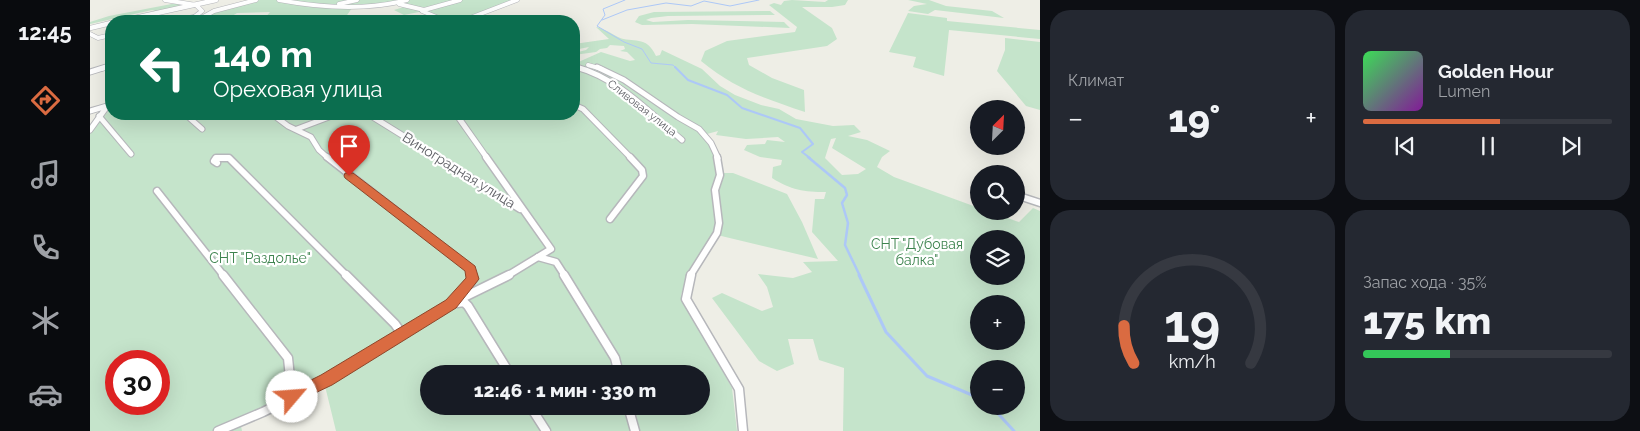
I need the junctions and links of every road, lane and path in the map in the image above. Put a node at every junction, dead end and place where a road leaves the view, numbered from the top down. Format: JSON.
{"nodes":[{"id":1,"x":165,"y":0,"type":"edge"},
{"id":2,"x":216,"y":0,"type":"edge"},
{"id":3,"x":256,"y":0,"type":"edge"},
{"id":4,"x":279,"y":0,"type":"edge"},
{"id":5,"x":305,"y":0,"type":"edge"},
{"id":6,"x":357,"y":0,"type":"edge"},
{"id":7,"x":407,"y":0,"type":"edge"},
{"id":8,"x":460,"y":0,"type":"edge"},
{"id":9,"x":518,"y":0,"type":"edge"},
{"id":10,"x":293,"y":3,"type":"junction"},
{"id":11,"x":196,"y":4,"type":"junction"},
{"id":12,"x":395,"y":4,"type":"junction"},
{"id":13,"x":331,"y":7,"type":"junction"},
{"id":14,"x":421,"y":10,"type":"junction"},
{"id":15,"x":147,"y":15,"type":"edge"},
{"id":16,"x":198,"y":15,"type":"edge"},
{"id":17,"x":204,"y":15,"type":"edge"},
{"id":18,"x":432,"y":15,"type":"edge"},
{"id":19,"x":478,"y":15,"type":"edge"},
{"id":20,"x":105,"y":25,"type":"edge"},
{"id":21,"x":90,"y":28,"type":"edge"},
{"id":22,"x":90,"y":34,"type":"edge"},
{"id":23,"x":105,"y":36,"type":"edge"},
{"id":24,"x":588,"y":65,"type":"dead end"},
{"id":25,"x":105,"y":68,"type":"edge"},
{"id":26,"x":580,"y":69,"type":"edge"},
{"id":27,"x":90,"y":72,"type":"edge"},
{"id":28,"x":105,"y":107,"type":"edge"},
{"id":29,"x":105,"y":108,"type":"edge"},
{"id":30,"x":580,"y":108,"type":"edge"},
{"id":31,"x":90,"y":111,"type":"edge"},
{"id":32,"x":99,"y":116,"type":"junction"},
{"id":33,"x":192,"y":120,"type":"edge"},
{"id":34,"x":280,"y":120,"type":"edge"},
{"id":35,"x":321,"y":120,"type":"edge"},
{"id":36,"x":378,"y":120,"type":"edge"},
{"id":37,"x":460,"y":120,"type":"edge"},
{"id":38,"x":202,"y":129,"type":"dead end"},
{"id":39,"x":297,"y":129,"type":"junction"},
{"id":40,"x":90,"y":130,"type":"edge"},
{"id":41,"x":682,"y":140,"type":"dead end"},
{"id":42,"x":131,"y":154,"type":"dead end"},
{"id":43,"x":217,"y":163,"type":"dead end"},
{"id":44,"x":157,"y":191,"type":"dead end"},
{"id":45,"x":1025,"y":198,"type":"edge"},
{"id":46,"x":1040,"y":203,"type":"edge"},
{"id":47,"x":524,"y":211,"type":"junction"},
{"id":48,"x":610,"y":219,"type":"dead end"},
{"id":49,"x":536,"y":257,"type":"junction"},
{"id":50,"x":451,"y":304,"type":"junction"},
{"id":51,"x":402,"y":334,"type":"junction"},
{"id":52,"x":504,"y":365,"type":"edge"},
{"id":53,"x":617,"y":365,"type":"edge"},
{"id":54,"x":292,"y":397,"type":"junction"},
{"id":55,"x":536,"y":415,"type":"edge"},
{"id":56,"x":631,"y":415,"type":"edge"},
{"id":57,"x":218,"y":431,"type":"edge"},
{"id":58,"x":546,"y":431,"type":"edge"},
{"id":59,"x":635,"y":431,"type":"edge"},
{"id":60,"x":744,"y":431,"type":"edge"}],
"edges":[{"from":1,"to":11,"type":"street"},
{"from":2,"to":11,"type":"street"},
{"from":3,"to":17,"type":"street"},
{"from":4,"to":10,"type":"street"},
{"from":5,"to":10,"type":"street"},
{"from":6,"to":13,"type":"street"},
{"from":7,"to":12,"type":"street"},
{"from":8,"to":14,"type":"street"},
{"from":9,"to":19,"type":"street"},
{"from":10,"to":13,"type":"street"},
{"from":11,"to":15,"type":"street"},
{"from":11,"to":16,"type":"street"},
{"from":12,"to":13,"type":"street"},
{"from":12,"to":14,"type":"street"},
{"from":14,"to":18,"type":"street"},
{"from":20,"to":21,"type":"street"},
{"from":22,"to":23,"type":"street"},
{"from":24,"to":60,"type":"street"},
{"from":25,"to":27,"type":"street"},
{"from":26,"to":41,"type":"street","name":"Сливовая улица"},
{"from":28,"to":31,"type":"street"},
{"from":29,"to":32,"type":"street"},
{"from":30,"to":48,"type":"street"},
{"from":32,"to":40,"type":"street"},
{"from":32,"to":42,"type":"street"},
{"from":33,"to":38,"type":"street"},
{"from":34,"to":39,"type":"street"},
{"from":35,"to":39,"type":"street"},
{"from":36,"to":47,"type":"street","name":"Виноградная улица"},
{"from":37,"to":47,"type":"street"},
{"from":39,"to":50,"type":"street"},
{"from":43,"to":51,"type":"street"},
{"from":44,"to":54,"type":"street"},
{"from":45,"to":46,"type":"street"},
{"from":47,"to":49,"type":"street"},
{"from":49,"to":50,"type":"street"},
{"from":49,"to":53,"type":"street"},
{"from":50,"to":51,"type":"street"},
{"from":50,"to":52,"type":"street"},
{"from":51,"to":54,"type":"street"},
{"from":54,"to":57,"type":"street"},
{"from":55,"to":58,"type":"street"},
{"from":56,"to":59,"type":"street"}]}
